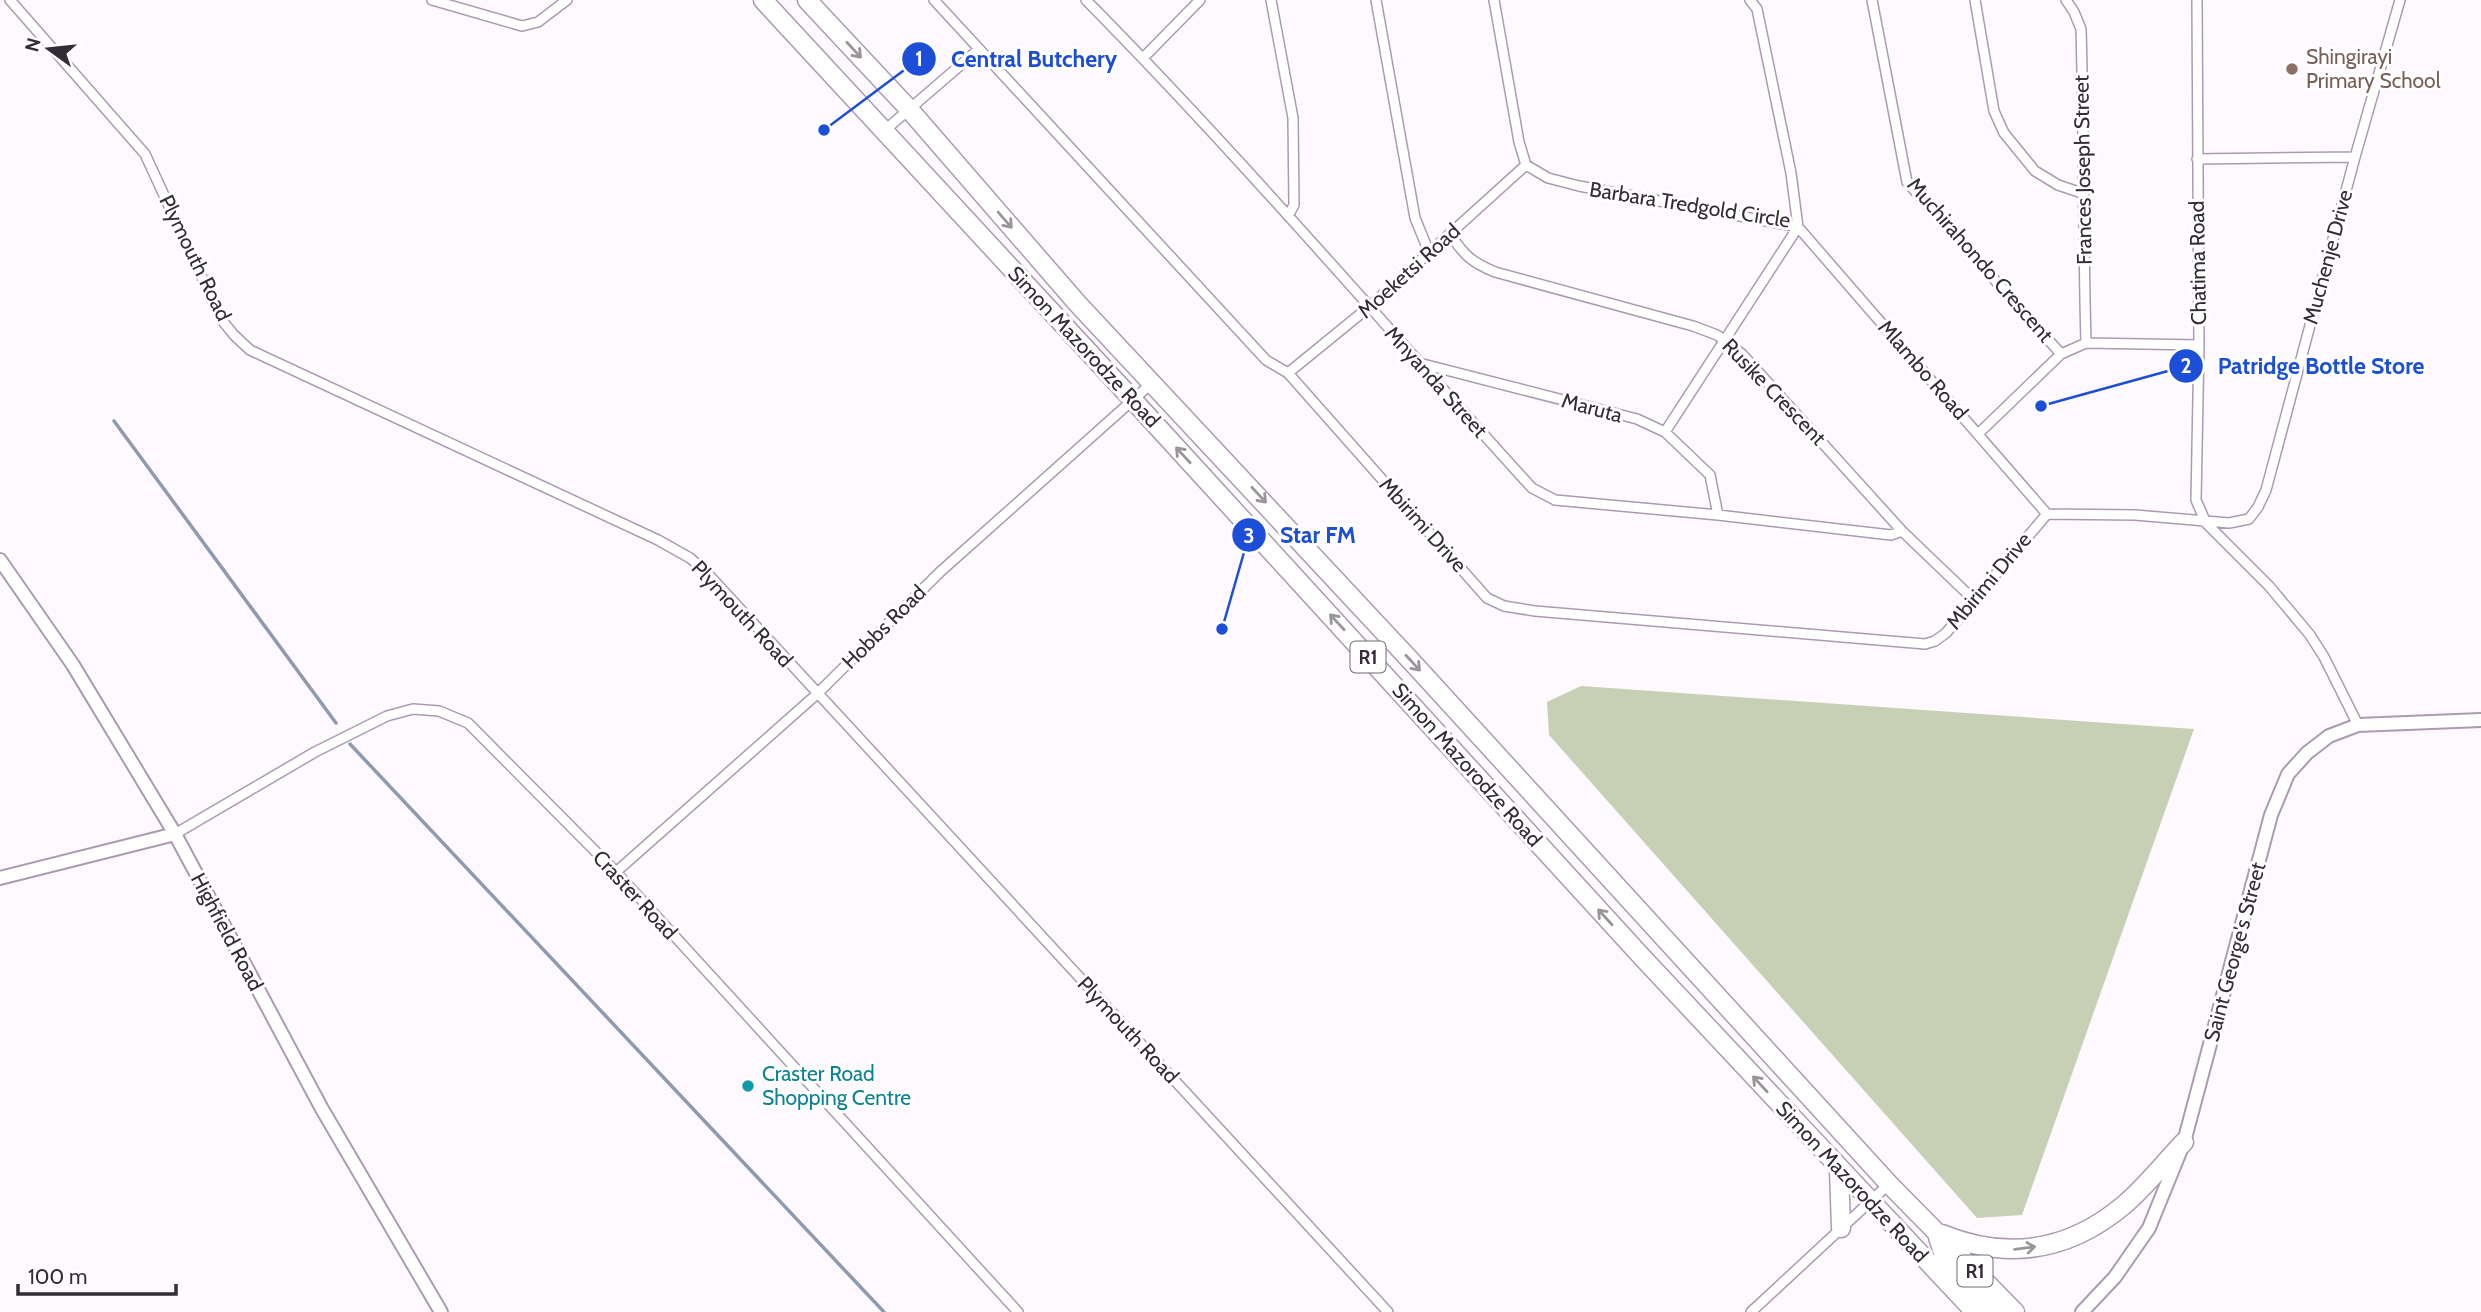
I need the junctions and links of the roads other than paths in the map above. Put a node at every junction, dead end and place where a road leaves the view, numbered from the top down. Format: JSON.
{"nodes":[{"id":1,"x":10,"y":0,"type":"edge"},
{"id":2,"x":432,"y":0,"type":"edge"},
{"id":3,"x":567,"y":0,"type":"edge"},
{"id":4,"x":763,"y":0,"type":"edge"},
{"id":5,"x":807,"y":0,"type":"edge"},
{"id":6,"x":934,"y":0,"type":"edge"},
{"id":7,"x":1086,"y":0,"type":"edge"},
{"id":8,"x":1200,"y":0,"type":"edge"},
{"id":9,"x":1271,"y":0,"type":"edge"},
{"id":10,"x":1376,"y":0,"type":"edge"},
{"id":11,"x":1494,"y":0,"type":"edge"},
{"id":12,"x":1750,"y":0,"type":"edge"},
{"id":13,"x":1872,"y":0,"type":"edge"},
{"id":14,"x":1975,"y":0,"type":"edge"},
{"id":15,"x":2066,"y":0,"type":"edge"},
{"id":16,"x":2197,"y":0,"type":"edge"},
{"id":17,"x":2400,"y":0,"type":"edge"},
{"id":18,"x":978,"y":50,"type":"junction"},
{"id":19,"x":1143,"y":58,"type":"junction"},
{"id":20,"x":908,"y":108,"type":"junction"},
{"id":21,"x":884,"y":131,"type":"junction"},
{"id":22,"x":2355,"y":157,"type":"junction"},
{"id":23,"x":2197,"y":159,"type":"junction"},
{"id":24,"x":1526,"y":165,"type":"junction"},
{"id":25,"x":2082,"y":193,"type":"junction"},
{"id":26,"x":1288,"y":216,"type":"junction"},
{"id":27,"x":1798,"y":227,"type":"junction"},
{"id":28,"x":1450,"y":234,"type":"junction"},
{"id":29,"x":1429,"y":252,"type":"junction"},
{"id":30,"x":1077,"y":303,"type":"junction"},
{"id":31,"x":1369,"y":307,"type":"junction"},
{"id":32,"x":1724,"y":340,"type":"junction"},
{"id":33,"x":2086,"y":343,"type":"junction"},
{"id":34,"x":2199,"y":345,"type":"junction"},
{"id":35,"x":2061,"y":354,"type":"junction"},
{"id":36,"x":1417,"y":362,"type":"junction"},
{"id":37,"x":1288,"y":373,"type":"junction"},
{"id":38,"x":1153,"y":382,"type":"junction"},
{"id":39,"x":1133,"y":400,"type":"junction"},
{"id":40,"x":1665,"y":432,"type":"junction"},
{"id":41,"x":1978,"y":434,"type":"junction"},
{"id":42,"x":2047,"y":514,"type":"junction"},
{"id":43,"x":1718,"y":515,"type":"junction"},
{"id":44,"x":2206,"y":523,"type":"junction"},
{"id":45,"x":1902,"y":531,"type":"junction"},
{"id":46,"x":0,"y":560,"type":"edge"},
{"id":47,"x":1975,"y":600,"type":"junction"},
{"id":48,"x":817,"y":694,"type":"junction"},
{"id":49,"x":2481,"y":720,"type":"edge"},
{"id":50,"x":2358,"y":725,"type":"junction"},
{"id":51,"x":176,"y":834,"type":"junction"},
{"id":52,"x":616,"y":872,"type":"junction"},
{"id":53,"x":0,"y":878,"type":"edge"},
{"id":54,"x":1822,"y":1111,"type":"junction"},
{"id":55,"x":2184,"y":1142,"type":"junction"},
{"id":56,"x":1839,"y":1169,"type":"junction"},
{"id":57,"x":1889,"y":1184,"type":"junction"},
{"id":58,"x":1869,"y":1201,"type":"junction"},
{"id":59,"x":1841,"y":1228,"type":"junction"},
{"id":60,"x":1936,"y":1231,"type":"junction"},
{"id":61,"x":1947,"y":1281,"type":"junction"},
{"id":62,"x":441,"y":1312,"type":"edge"},
{"id":63,"x":1018,"y":1312,"type":"edge"},
{"id":64,"x":1388,"y":1312,"type":"edge"},
{"id":65,"x":1751,"y":1312,"type":"edge"},
{"id":66,"x":1960,"y":1312,"type":"edge"},
{"id":67,"x":1975,"y":1312,"type":"edge"},
{"id":68,"x":1994,"y":1312,"type":"edge"},
{"id":69,"x":2015,"y":1312,"type":"edge"},
{"id":70,"x":2082,"y":1312,"type":"edge"}],
"edges":[{"from":1,"to":48,"type":"street","name":"Plymouth Road"},
{"from":2,"to":3,"type":"street"},
{"from":4,"to":21,"type":"highway","name":"Simon Mazorodze Road","number":"R1"},
{"from":5,"to":20,"type":"highway","name":"Simon Mazorodze Road","number":"R1","one_way":true},
{"from":6,"to":18,"type":"street","name":"Mbirimi Drive"},
{"from":7,"to":19,"type":"street","name":"Mnyanda Street"},
{"from":8,"to":19,"type":"street"},
{"from":9,"to":26,"type":"street"},
{"from":10,"to":29,"type":"street"},
{"from":11,"to":24,"type":"street"},
{"from":12,"to":27,"type":"street","name":"Barbara Tredgold Circle"},
{"from":13,"to":35,"type":"street","name":"Muchirahondo Crescent"},
{"from":14,"to":25,"type":"street"},
{"from":15,"to":25,"type":"street","name":"Frances Joseph Street"},
{"from":16,"to":23,"type":"street","name":"Chatima Road"},
{"from":17,"to":22,"type":"street","name":"Muchenje Drive"},
{"from":18,"to":20,"type":"street"},
{"from":18,"to":37,"type":"street","name":"Mbirimi Drive"},
{"from":19,"to":26,"type":"street","name":"Mnyanda Street"},
{"from":20,"to":21,"type":"street"},
{"from":20,"to":30,"type":"highway","name":"Simon Mazorodze Road","number":"R1","one_way":true},
{"from":21,"to":39,"type":"highway","name":"Simon Mazorodze Road","number":"R1"},
{"from":22,"to":23,"type":"street"},
{"from":22,"to":44,"type":"street","name":"Muchenje Drive"},
{"from":23,"to":34,"type":"street","name":"Chatima Road"},
{"from":24,"to":27,"type":"street","name":"Barbara Tredgold Circle"},
{"from":24,"to":28,"type":"street","name":"Moeketsi Road"},
{"from":25,"to":33,"type":"street","name":"Frances Joseph Street"},
{"from":26,"to":31,"type":"street","name":"Mnyanda Street"},
{"from":27,"to":32,"type":"street"},
{"from":27,"to":41,"type":"street","name":"Mlambo Road"},
{"from":28,"to":29,"type":"street","name":"Moeketsi Road"},
{"from":28,"to":32,"type":"street","name":"Rusike Crescent"},
{"from":29,"to":31,"type":"street","name":"Moeketsi Road"},
{"from":30,"to":38,"type":"highway","name":"Simon Mazorodze Road","number":"R1"},
{"from":30,"to":39,"type":"highway"},
{"from":31,"to":36,"type":"street","name":"Mnyanda Street"},
{"from":31,"to":37,"type":"street","name":"Moeketsi Road"},
{"from":32,"to":40,"type":"street"},
{"from":32,"to":45,"type":"street","name":"Rusike Crescent"},
{"from":33,"to":34,"type":"street"},
{"from":33,"to":35,"type":"street"},
{"from":34,"to":44,"type":"street","name":"Chatima Road"},
{"from":35,"to":41,"type":"street"},
{"from":36,"to":40,"type":"street","name":"Maruta"},
{"from":36,"to":43,"type":"street","name":"Mnyanda Street"},
{"from":37,"to":47,"type":"street","name":"Mbirimi Drive"},
{"from":38,"to":39,"type":"street","name":"Hobbs Road"},
{"from":38,"to":54,"type":"highway","name":"Simon Mazorodze Road","number":"R1","one_way":true},
{"from":39,"to":48,"type":"street","name":"Hobbs Road"},
{"from":56,"to":39,"type":"highway","name":"Simon Mazorodze Road","number":"R1","one_way":true},
{"from":40,"to":43,"type":"street","name":"Maruta"},
{"from":41,"to":42,"type":"street","name":"Mlambo Road"},
{"from":42,"to":44,"type":"street","name":"Muchenje Drive"},
{"from":42,"to":47,"type":"street","name":"Mbirimi Drive"},
{"from":43,"to":45,"type":"street","name":"Mnyanda Street"},
{"from":44,"to":50,"type":"street"},
{"from":45,"to":47,"type":"street","name":"Rusike Crescent"},
{"from":46,"to":51,"type":"street","name":"Highfield Road"},
{"from":48,"to":52,"type":"street","name":"Hobbs Road"},
{"from":48,"to":64,"type":"street","name":"Plymouth Road"},
{"from":49,"to":50,"type":"street","name":"Saint George's Street"},
{"from":50,"to":55,"type":"street","name":"Saint George's Street"},
{"from":51,"to":52,"type":"street","name":"Craster Road"},
{"from":51,"to":53,"type":"street"},
{"from":51,"to":62,"type":"street","name":"Highfield Road"},
{"from":52,"to":63,"type":"street","name":"Craster Road"},
{"from":54,"to":57,"type":"highway","name":"Simon Mazorodze Road","number":"R1"},
{"from":54,"to":58,"type":"highway"},
{"from":60,"to":55,"type":"highway","one_way":true},
{"from":55,"to":70,"type":"street","name":"Saint George's Street"},
{"from":56,"to":58,"type":"highway","name":"Simon Mazorodze Road","number":"R1"},
{"from":56,"to":59,"type":"highway"},
{"from":57,"to":58,"type":"street"},
{"from":57,"to":60,"type":"highway","name":"Simon Mazorodze Road","number":"R1"},
{"from":58,"to":59,"type":"street"},
{"from":58,"to":61,"type":"highway","name":"Simon Mazorodze Road","number":"R1"},
{"from":59,"to":65,"type":"street"},
{"from":60,"to":68,"type":"highway"},
{"from":60,"to":69,"type":"highway","name":"Simon Mazorodze Road","number":"R1"},
{"from":61,"to":66,"type":"highway"},
{"from":61,"to":67,"type":"highway","name":"Simon Mazorodze Road","number":"R1"}]}
